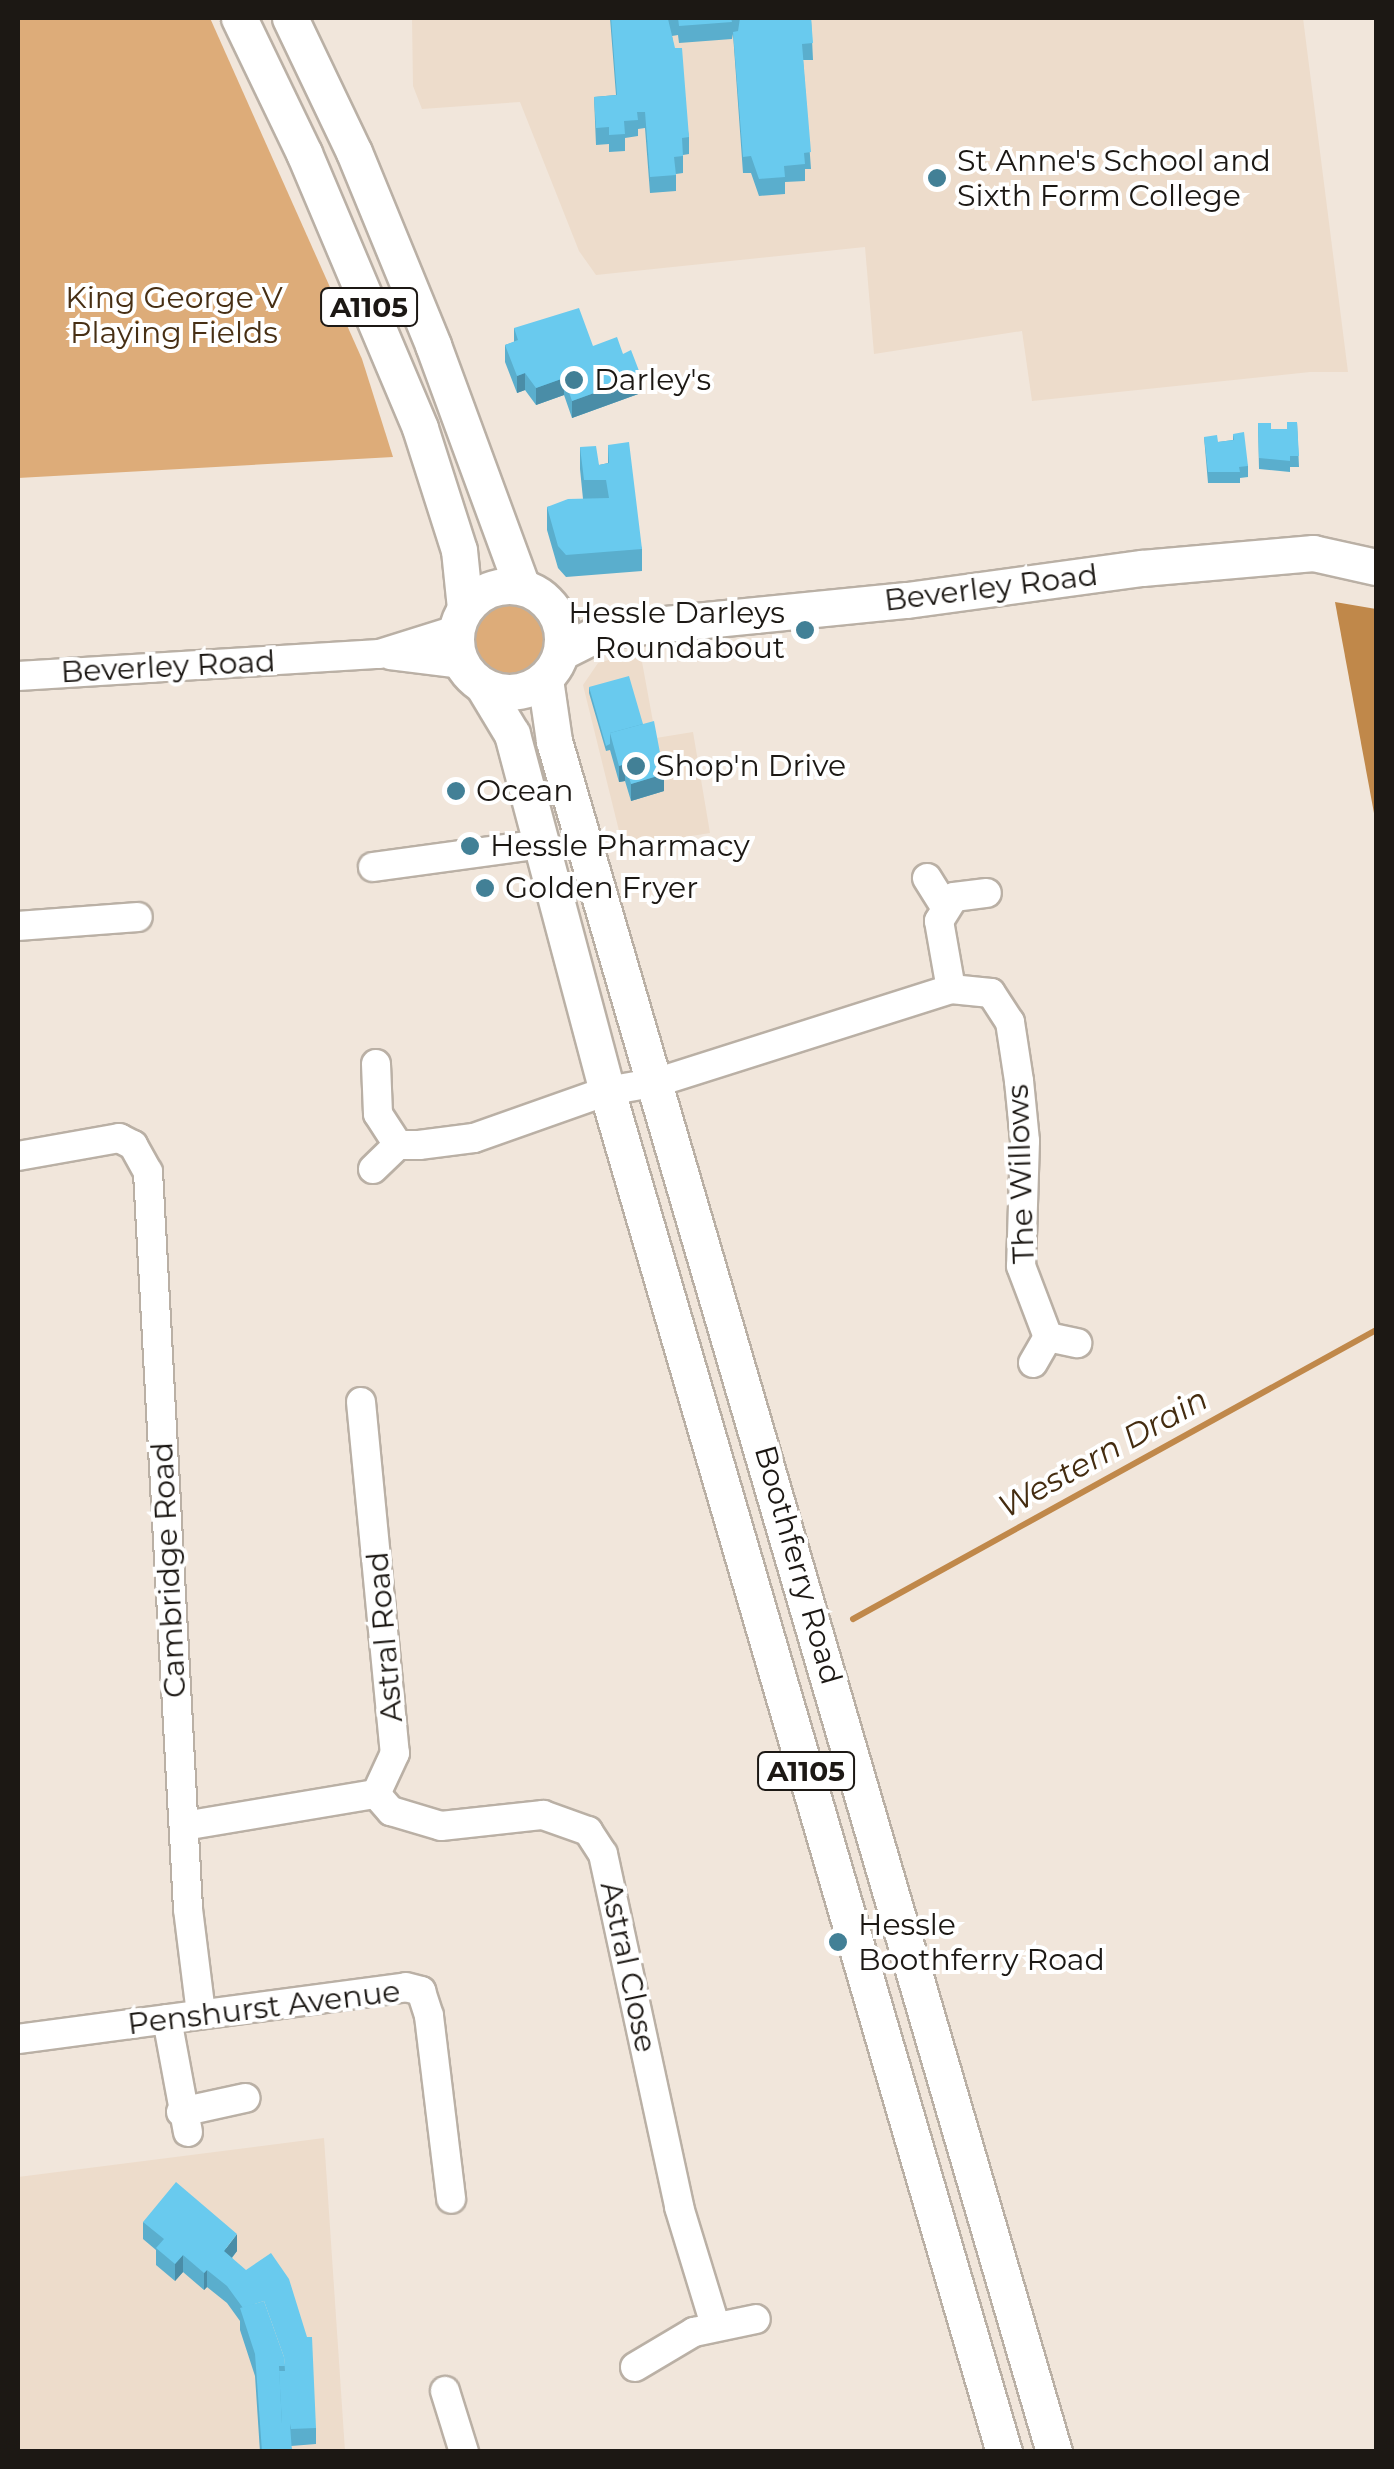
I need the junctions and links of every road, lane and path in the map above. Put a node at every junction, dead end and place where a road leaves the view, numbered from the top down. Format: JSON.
{"nodes":[{"id":1,"x":239,"y":18,"type":"edge"},
{"id":2,"x":290,"y":18,"type":"edge"},
{"id":3,"x":1376,"y":567,"type":"edge"},
{"id":4,"x":522,"y":587,"type":"junction"},
{"id":5,"x":556,"y":614,"type":"junction"},
{"id":6,"x":461,"y":619,"type":"junction"},
{"id":7,"x":605,"y":630,"type":"junction"},
{"id":8,"x":378,"y":654,"type":"junction"},
{"id":9,"x":553,"y":666,"type":"junction"},
{"id":10,"x":473,"y":675,"type":"junction"},
{"id":11,"x":18,"y":676,"type":"edge"},
{"id":12,"x":542,"y":844,"type":"junction"},
{"id":13,"x":374,"y":867,"type":"dead end"},
{"id":14,"x":926,"y":878,"type":"dead end"},
{"id":15,"x":988,"y":893,"type":"dead end"},
{"id":16,"x":944,"y":907,"type":"junction"},
{"id":17,"x":138,"y":917,"type":"dead end"},
{"id":18,"x":18,"y":926,"type":"edge"},
{"id":19,"x":950,"y":989,"type":"junction"},
{"id":20,"x":376,"y":1064,"type":"dead end"},
{"id":21,"x":658,"y":1082,"type":"junction"},
{"id":22,"x":607,"y":1091,"type":"junction"},
{"id":23,"x":398,"y":1145,"type":"junction"},
{"id":24,"x":18,"y":1156,"type":"edge"},
{"id":25,"x":373,"y":1170,"type":"dead end"},
{"id":26,"x":1048,"y":1337,"type":"junction"},
{"id":27,"x":1076,"y":1343,"type":"dead end"},
{"id":28,"x":1033,"y":1363,"type":"dead end"},
{"id":29,"x":361,"y":1402,"type":"dead end"},
{"id":30,"x":376,"y":1794,"type":"junction"},
{"id":31,"x":184,"y":1826,"type":"junction"},
{"id":32,"x":201,"y":2014,"type":"junction"},
{"id":33,"x":167,"y":2020,"type":"junction"},
{"id":34,"x":18,"y":2039,"type":"edge"},
{"id":35,"x":244,"y":2098,"type":"dead end"},
{"id":36,"x":450,"y":2199,"type":"dead end"},
{"id":37,"x":756,"y":2318,"type":"dead end"},
{"id":38,"x":714,"y":2325,"type":"junction"},
{"id":39,"x":635,"y":2367,"type":"dead end"},
{"id":40,"x":444,"y":2391,"type":"dead end"},
{"id":41,"x":464,"y":2452,"type":"edge"},
{"id":42,"x":1004,"y":2452,"type":"edge"},
{"id":43,"x":1054,"y":2452,"type":"edge"}],
"edges":[{"from":1,"to":6,"type":"main road","number":"A1105"},
{"from":2,"to":4,"type":"main road","number":"A1105"},
{"from":3,"to":7,"type":"main road","name":"Beverley Road"},
{"from":4,"to":5,"type":"main road"},
{"from":4,"to":6,"type":"main road"},
{"from":5,"to":7,"type":"main road","name":"Beverley Road"},
{"from":5,"to":9,"type":"main road"},
{"from":6,"to":8,"type":"street","name":"Beverley Road"},
{"from":6,"to":10,"type":"main road"},
{"from":7,"to":9,"type":"main road","name":"Beverley Road"},
{"from":8,"to":10,"type":"street","name":"Beverley Road"},
{"from":8,"to":11,"type":"street","name":"Beverley Road"},
{"from":9,"to":10,"type":"main road"},
{"from":9,"to":21,"type":"main road","name":"Boothferry Road","number":"A1105"},
{"from":10,"to":12,"type":"main road","name":"Boothferry Road","number":"A1105"},
{"from":12,"to":13,"type":"street"},
{"from":12,"to":22,"type":"main road","name":"Boothferry Road","number":"A1105"},
{"from":14,"to":16,"type":"street"},
{"from":15,"to":16,"type":"street"},
{"from":16,"to":19,"type":"street"},
{"from":17,"to":18,"type":"street"},
{"from":19,"to":21,"type":"street"},
{"from":19,"to":26,"type":"street","name":"The Willows"},
{"from":20,"to":23,"type":"street"},
{"from":21,"to":22,"type":"street"},
{"from":21,"to":43,"type":"main road","name":"Boothferry Road","number":"A1105"},
{"from":22,"to":23,"type":"street"},
{"from":22,"to":42,"type":"main road","name":"Boothferry Road","number":"A1105"},
{"from":23,"to":25,"type":"street"},
{"from":24,"to":31,"type":"street","name":"Cambridge Road"},
{"from":26,"to":27,"type":"street"},
{"from":26,"to":28,"type":"street"},
{"from":29,"to":30,"type":"street","name":"Astral Road"},
{"from":30,"to":31,"type":"street"},
{"from":30,"to":38,"type":"street","name":"Astral Close"},
{"from":31,"to":32,"type":"street","name":"Cambridge Road"},
{"from":32,"to":33,"type":"street","name":"Penshurst Avenue"},
{"from":32,"to":36,"type":"street","name":"Penshurst Avenue"},
{"from":33,"to":34,"type":"street","name":"Penshurst Avenue"},
{"from":33,"to":35,"type":"street"},
{"from":37,"to":38,"type":"street"},
{"from":38,"to":39,"type":"street"},
{"from":40,"to":41,"type":"street"}]}
